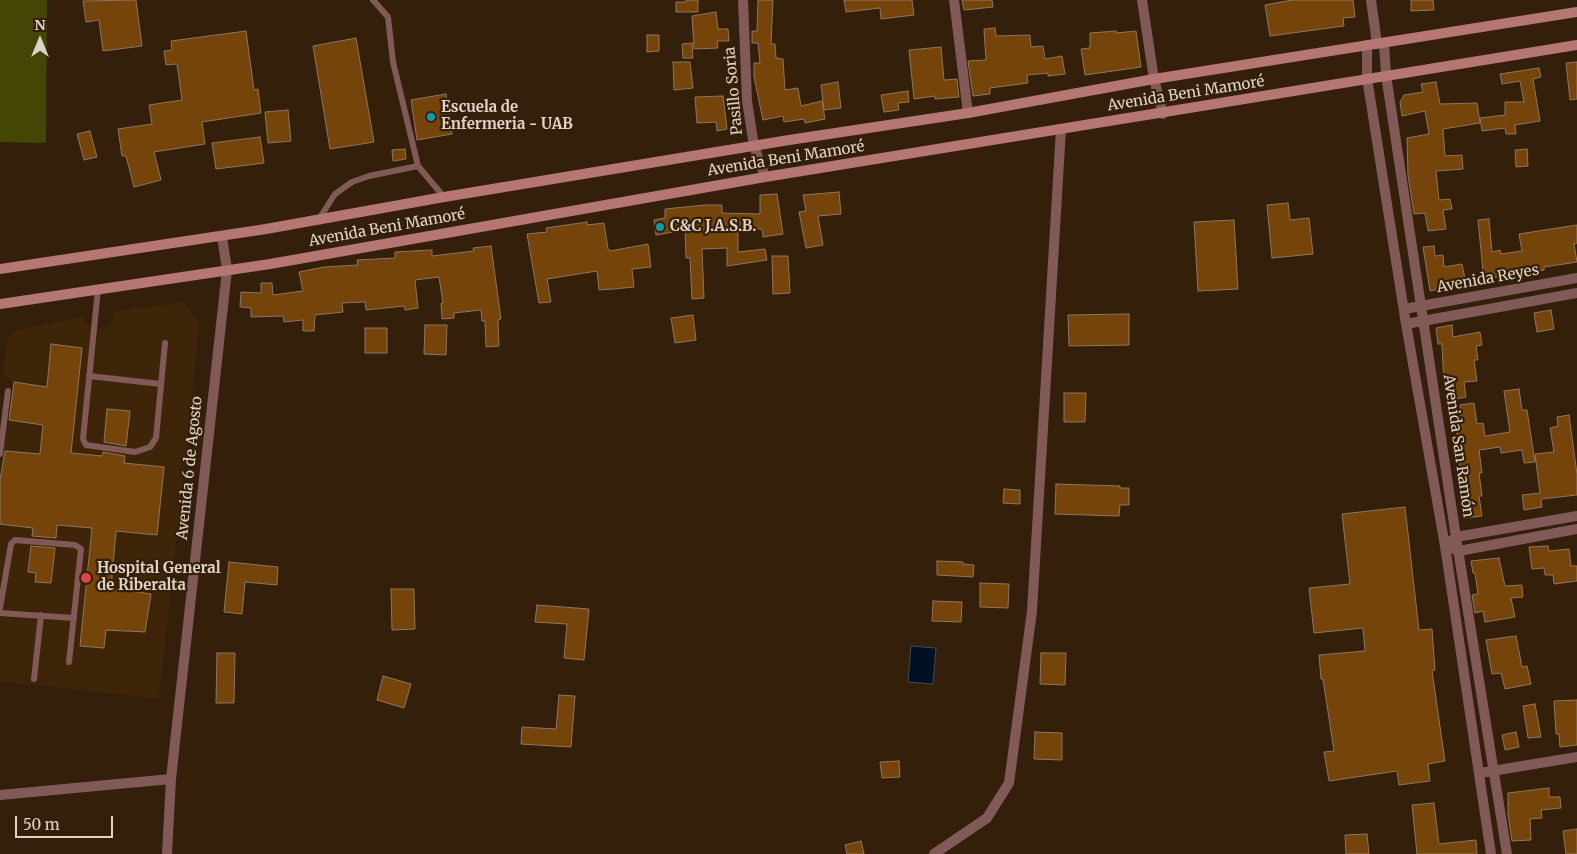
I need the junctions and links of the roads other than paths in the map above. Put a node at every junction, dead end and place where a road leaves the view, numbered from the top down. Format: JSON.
{"nodes":[{"id":1,"x":373,"y":0,"type":"edge"},
{"id":2,"x":743,"y":0,"type":"edge"},
{"id":3,"x":954,"y":0,"type":"edge"},
{"id":4,"x":1142,"y":0,"type":"edge"},
{"id":5,"x":1370,"y":0,"type":"edge"},
{"id":6,"x":1577,"y":12,"type":"edge"},
{"id":7,"x":1376,"y":44,"type":"junction"},
{"id":8,"x":1577,"y":45,"type":"edge"},
{"id":9,"x":1386,"y":75,"type":"junction"},
{"id":10,"x":1366,"y":78,"type":"junction"},
{"id":11,"x":1154,"y":79,"type":"junction"},
{"id":12,"x":968,"y":113,"type":"junction"},
{"id":13,"x":1162,"y":114,"type":"junction"},
{"id":14,"x":1061,"y":129,"type":"junction"},
{"id":15,"x":754,"y":146,"type":"junction"},
{"id":16,"x":418,"y":166,"type":"junction"},
{"id":17,"x":765,"y":177,"type":"junction"},
{"id":18,"x":444,"y":197,"type":"junction"},
{"id":19,"x":319,"y":219,"type":"junction"},
{"id":20,"x":222,"y":236,"type":"junction"},
{"id":21,"x":0,"y":268,"type":"edge"},
{"id":22,"x":227,"y":270,"type":"junction"},
{"id":23,"x":1577,"y":278,"type":"edge"},
{"id":24,"x":98,"y":289,"type":"junction"},
{"id":25,"x":1577,"y":292,"type":"edge"},
{"id":26,"x":0,"y":304,"type":"edge"},
{"id":27,"x":1421,"y":306,"type":"junction"},
{"id":28,"x":1404,"y":309,"type":"junction"},
{"id":29,"x":1424,"y":321,"type":"junction"},
{"id":30,"x":1406,"y":324,"type":"junction"},
{"id":31,"x":165,"y":343,"type":"dead end"},
{"id":32,"x":89,"y":376,"type":"junction"},
{"id":33,"x":161,"y":384,"type":"junction"},
{"id":34,"x":8,"y":391,"type":"dead end"},
{"id":35,"x":0,"y":454,"type":"edge"},
{"id":36,"x":1577,"y":516,"type":"edge"},
{"id":37,"x":1577,"y":529,"type":"edge"},
{"id":38,"x":1456,"y":537,"type":"junction"},
{"id":39,"x":1445,"y":546,"type":"junction"},
{"id":40,"x":1458,"y":551,"type":"junction"},
{"id":41,"x":0,"y":608,"type":"edge"},
{"id":42,"x":0,"y":612,"type":"edge"},
{"id":43,"x":41,"y":616,"type":"junction"},
{"id":44,"x":74,"y":618,"type":"junction"},
{"id":45,"x":69,"y":662,"type":"dead end"},
{"id":46,"x":34,"y":679,"type":"dead end"},
{"id":47,"x":1577,"y":757,"type":"edge"},
{"id":48,"x":1495,"y":771,"type":"junction"},
{"id":49,"x":1480,"y":773,"type":"junction"},
{"id":50,"x":171,"y":779,"type":"junction"},
{"id":51,"x":0,"y":795,"type":"edge"},
{"id":52,"x":167,"y":854,"type":"edge"},
{"id":53,"x":934,"y":854,"type":"edge"},
{"id":54,"x":1492,"y":854,"type":"edge"},
{"id":55,"x":1507,"y":854,"type":"edge"}],
"edges":[{"from":1,"to":16,"type":"lane"},
{"from":2,"to":15,"type":"street","name":"Pasillo Soria"},
{"from":3,"to":12,"type":"street"},
{"from":4,"to":11,"type":"street"},
{"from":5,"to":7,"type":"street"},
{"from":6,"to":7,"type":"street","name":"Avenida Beni Mamoré"},
{"from":7,"to":9,"type":"street","name":"Avenida San Ramón"},
{"from":7,"to":10,"type":"street","name":"Avenida San Ramón"},
{"from":7,"to":11,"type":"street","name":"Avenida Beni Mamoré"},
{"from":8,"to":9,"type":"street","name":"Avenida Beni Mamoré"},
{"from":9,"to":10,"type":"street","name":"Avenida Beni Mamoré"},
{"from":9,"to":27,"type":"street","name":"Avenida San Ramón"},
{"from":10,"to":13,"type":"street","name":"Avenida Beni Mamoré"},
{"from":10,"to":28,"type":"street","name":"Avenida San Ramón"},
{"from":11,"to":12,"type":"street","name":"Avenida Beni Mamoré"},
{"from":11,"to":13,"type":"street"},
{"from":12,"to":15,"type":"street","name":"Avenida Beni Mamoré"},
{"from":13,"to":14,"type":"street","name":"Avenida Beni Mamoré"},
{"from":14,"to":17,"type":"street","name":"Avenida Beni Mamoré"},
{"from":14,"to":53,"type":"street"},
{"from":15,"to":17,"type":"street","name":"Pasillo Soria"},
{"from":15,"to":18,"type":"street","name":"Avenida Beni Mamoré"},
{"from":16,"to":18,"type":"lane"},
{"from":16,"to":19,"type":"lane"},
{"from":17,"to":22,"type":"street","name":"Avenida Beni Mamoré"},
{"from":18,"to":19,"type":"street","name":"Avenida Beni Mamoré"},
{"from":19,"to":20,"type":"street","name":"Avenida Beni Mamoré"},
{"from":20,"to":21,"type":"street","name":"Avenida Beni Mamoré"},
{"from":20,"to":22,"type":"street","name":"Avenida 6 de Agosto"},
{"from":22,"to":24,"type":"street","name":"Avenida Beni Mamoré"},
{"from":22,"to":50,"type":"street","name":"Avenida 6 de Agosto"},
{"from":23,"to":27,"type":"street","name":"Avenida Reyes"},
{"from":24,"to":26,"type":"street","name":"Avenida Beni Mamoré"},
{"from":24,"to":32,"type":"lane"},
{"from":25,"to":29,"type":"street","name":"Avenida Reyes"},
{"from":27,"to":28,"type":"street","name":"Avenida Reyes"},
{"from":27,"to":29,"type":"street","name":"Avenida San Ramón"},
{"from":28,"to":30,"type":"street","name":"Avenida San Ramón"},
{"from":29,"to":30,"type":"street","name":"Avenida Reyes"},
{"from":29,"to":38,"type":"street","name":"Avenida San Ramón"},
{"from":30,"to":39,"type":"street","name":"Avenida San Ramón"},
{"from":31,"to":33,"type":"lane"},
{"from":32,"to":33,"type":"lane"},
{"from":32,"to":33,"type":"lane"},
{"from":34,"to":35,"type":"lane"},
{"from":36,"to":38,"type":"street"},
{"from":37,"to":40,"type":"street"},
{"from":38,"to":39,"type":"street"},
{"from":38,"to":40,"type":"street","name":"Avenida San Ramón"},
{"from":39,"to":40,"type":"street"},
{"from":39,"to":49,"type":"street","name":"Avenida San Ramón"},
{"from":40,"to":48,"type":"street","name":"Avenida San Ramón"},
{"from":41,"to":44,"type":"lane"},
{"from":42,"to":43,"type":"lane"},
{"from":43,"to":44,"type":"lane"},
{"from":43,"to":46,"type":"lane"},
{"from":44,"to":45,"type":"lane"},
{"from":47,"to":48,"type":"street"},
{"from":48,"to":49,"type":"street"},
{"from":48,"to":55,"type":"street","name":"Avenida San Ramón"},
{"from":49,"to":54,"type":"street","name":"Avenida San Ramón"},
{"from":50,"to":51,"type":"street"},
{"from":50,"to":52,"type":"street","name":"Avenida 6 de Agosto"}]}
